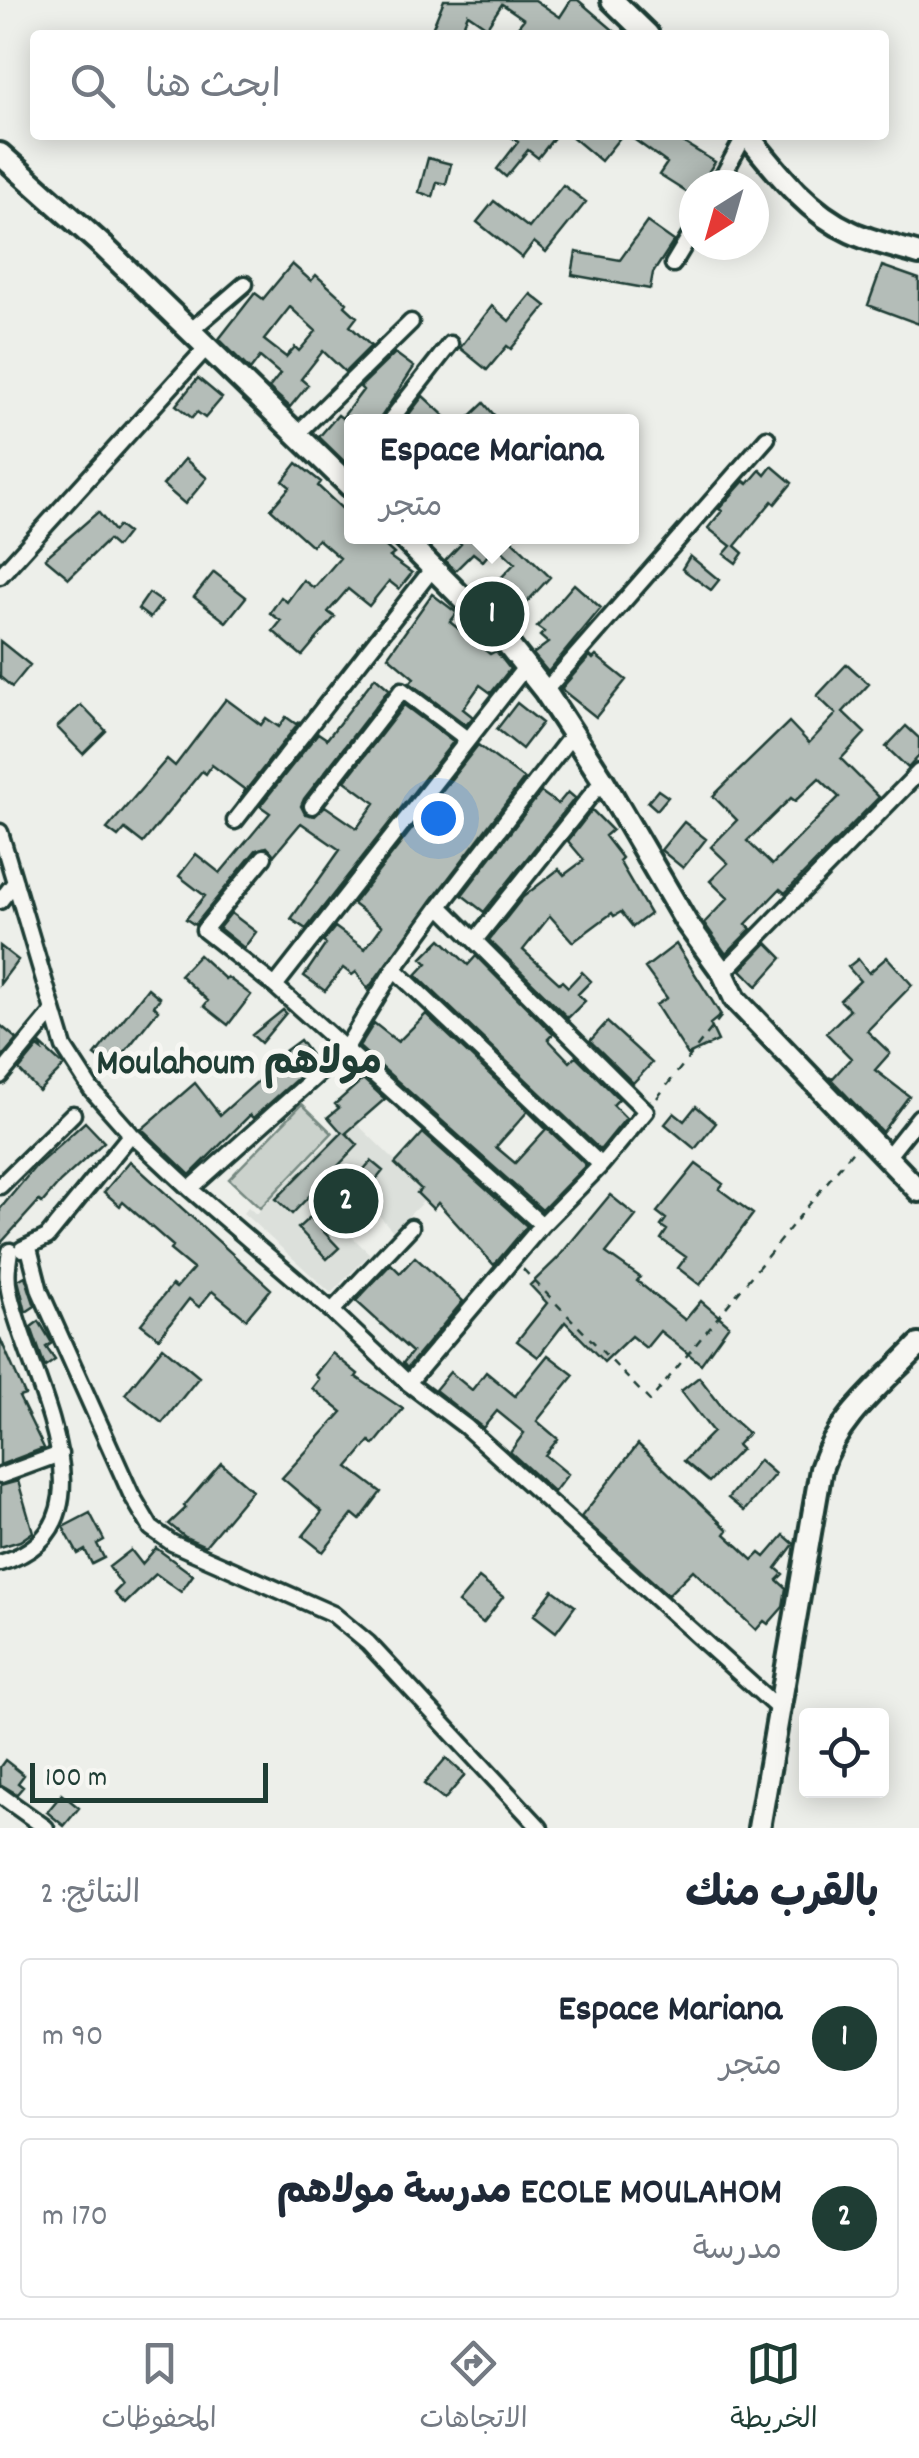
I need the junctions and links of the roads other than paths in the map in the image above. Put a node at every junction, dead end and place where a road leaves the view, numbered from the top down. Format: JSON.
{"nodes":[{"id":1,"x":612,"y":0,"type":"edge"},
{"id":2,"x":643,"y":30,"type":"edge"},
{"id":3,"x":743,"y":140,"type":"edge"},
{"id":4,"x":750,"y":140,"type":"edge"},
{"id":5,"x":0,"y":154,"type":"edge"},
{"id":6,"x":726,"y":170,"type":"edge"},
{"id":7,"x":679,"y":253,"type":"edge"},
{"id":8,"x":919,"y":254,"type":"edge"},
{"id":9,"x":672,"y":264,"type":"dead end"},
{"id":10,"x":245,"y":284,"type":"dead end"},
{"id":11,"x":411,"y":322,"type":"dead end"},
{"id":12,"x":188,"y":332,"type":"junction"},
{"id":13,"x":450,"y":344,"type":"dead end"},
{"id":14,"x":207,"y":347,"type":"junction"},
{"id":15,"x":395,"y":414,"type":"edge"},
{"id":16,"x":297,"y":434,"type":"junction"},
{"id":17,"x":768,"y":438,"type":"dead end"},
{"id":18,"x":344,"y":474,"type":"edge"},
{"id":19,"x":413,"y":544,"type":"edge"},
{"id":20,"x":434,"y":568,"type":"junction"},
{"id":21,"x":0,"y":576,"type":"edge"},
{"id":22,"x":526,"y":666,"type":"junction"},
{"id":23,"x":545,"y":691,"type":"junction"},
{"id":24,"x":572,"y":734,"type":"junction"},
{"id":25,"x":467,"y":739,"type":"junction"},
{"id":26,"x":919,"y":772,"type":"edge"},
{"id":27,"x":603,"y":780,"type":"junction"},
{"id":28,"x":312,"y":806,"type":"dead end"},
{"id":29,"x":235,"y":821,"type":"dead end"},
{"id":30,"x":0,"y":832,"type":"edge"},
{"id":31,"x":264,"y":856,"type":"dead end"},
{"id":32,"x":15,"y":882,"type":"junction"},
{"id":33,"x":0,"y":901,"type":"edge"},
{"id":34,"x":440,"y":906,"type":"junction"},
{"id":35,"x":476,"y":940,"type":"junction"},
{"id":36,"x":394,"y":969,"type":"junction"},
{"id":37,"x":724,"y":973,"type":"junction"},
{"id":38,"x":274,"y":986,"type":"junction"},
{"id":39,"x":53,"y":1012,"type":"junction"},
{"id":40,"x":344,"y":1052,"type":"junction"},
{"id":41,"x":0,"y":1076,"type":"edge"},
{"id":42,"x":73,"y":1114,"type":"dead end"},
{"id":43,"x":919,"y":1117,"type":"edge"},
{"id":44,"x":131,"y":1134,"type":"junction"},
{"id":45,"x":888,"y":1156,"type":"junction"},
{"id":46,"x":601,"y":1165,"type":"junction"},
{"id":47,"x":0,"y":1186,"type":"edge"},
{"id":48,"x":190,"y":1189,"type":"junction"},
{"id":49,"x":919,"y":1191,"type":"edge"},
{"id":50,"x":542,"y":1225,"type":"junction"},
{"id":51,"x":412,"y":1226,"type":"dead end"},
{"id":52,"x":29,"y":1248,"type":"junction"},
{"id":53,"x":5,"y":1256,"type":"edge"},
{"id":54,"x":332,"y":1311,"type":"junction"},
{"id":55,"x":919,"y":1345,"type":"edge"},
{"id":56,"x":408,"y":1384,"type":"junction"},
{"id":57,"x":60,"y":1454,"type":"junction"},
{"id":58,"x":0,"y":1476,"type":"edge"},
{"id":59,"x":2,"y":1556,"type":"edge"},
{"id":60,"x":781,"y":1711,"type":"junction"},
{"id":61,"x":0,"y":1795,"type":"edge"},
{"id":62,"x":46,"y":1828,"type":"edge"},
{"id":63,"x":540,"y":1828,"type":"edge"},
{"id":64,"x":759,"y":1828,"type":"edge"}],
"edges":[{"from":1,"to":2,"type":"street"},
{"from":3,"to":6,"type":"street"},
{"from":4,"to":8,"type":"street"},
{"from":5,"to":12,"type":"street"},
{"from":7,"to":9,"type":"street"},
{"from":10,"to":12,"type":"street"},
{"from":11,"to":16,"type":"street"},
{"from":12,"to":14,"type":"street"},
{"from":13,"to":15,"type":"street"},
{"from":14,"to":16,"type":"street"},
{"from":14,"to":21,"type":"street"},
{"from":16,"to":18,"type":"street"},
{"from":17,"to":23,"type":"street"},
{"from":19,"to":20,"type":"street"},
{"from":20,"to":22,"type":"street"},
{"from":20,"to":29,"type":"street"},
{"from":22,"to":23,"type":"street"},
{"from":22,"to":25,"type":"street"},
{"from":23,"to":24,"type":"street"},
{"from":24,"to":27,"type":"street"},
{"from":24,"to":34,"type":"street"},
{"from":25,"to":28,"type":"street"},
{"from":25,"to":38,"type":"street"},
{"from":26,"to":37,"type":"street"},
{"from":27,"to":35,"type":"street"},
{"from":27,"to":37,"type":"street"},
{"from":30,"to":32,"type":"street"},
{"from":31,"to":38,"type":"street"},
{"from":32,"to":33,"type":"street"},
{"from":32,"to":39,"type":"street"},
{"from":34,"to":35,"type":"street"},
{"from":34,"to":36,"type":"street"},
{"from":35,"to":46,"type":"street"},
{"from":36,"to":40,"type":"street"},
{"from":36,"to":46,"type":"street"},
{"from":37,"to":45,"type":"street"},
{"from":38,"to":40,"type":"street"},
{"from":39,"to":41,"type":"street"},
{"from":39,"to":44,"type":"street"},
{"from":40,"to":48,"type":"street"},
{"from":40,"to":50,"type":"street"},
{"from":42,"to":47,"type":"street"},
{"from":43,"to":45,"type":"street"},
{"from":44,"to":48,"type":"street"},
{"from":44,"to":52,"type":"street"},
{"from":45,"to":49,"type":"street"},
{"from":46,"to":50,"type":"street"},
{"from":48,"to":54,"type":"street"},
{"from":50,"to":56,"type":"street"},
{"from":51,"to":54,"type":"street"},
{"from":52,"to":53,"type":"street"},
{"from":52,"to":63,"type":"street"},
{"from":53,"to":57,"type":"street"},
{"from":54,"to":56,"type":"street"},
{"from":55,"to":60,"type":"street"},
{"from":56,"to":60,"type":"street"},
{"from":57,"to":58,"type":"street"},
{"from":57,"to":59,"type":"street"},
{"from":60,"to":64,"type":"street"},
{"from":61,"to":62,"type":"street"}]}
